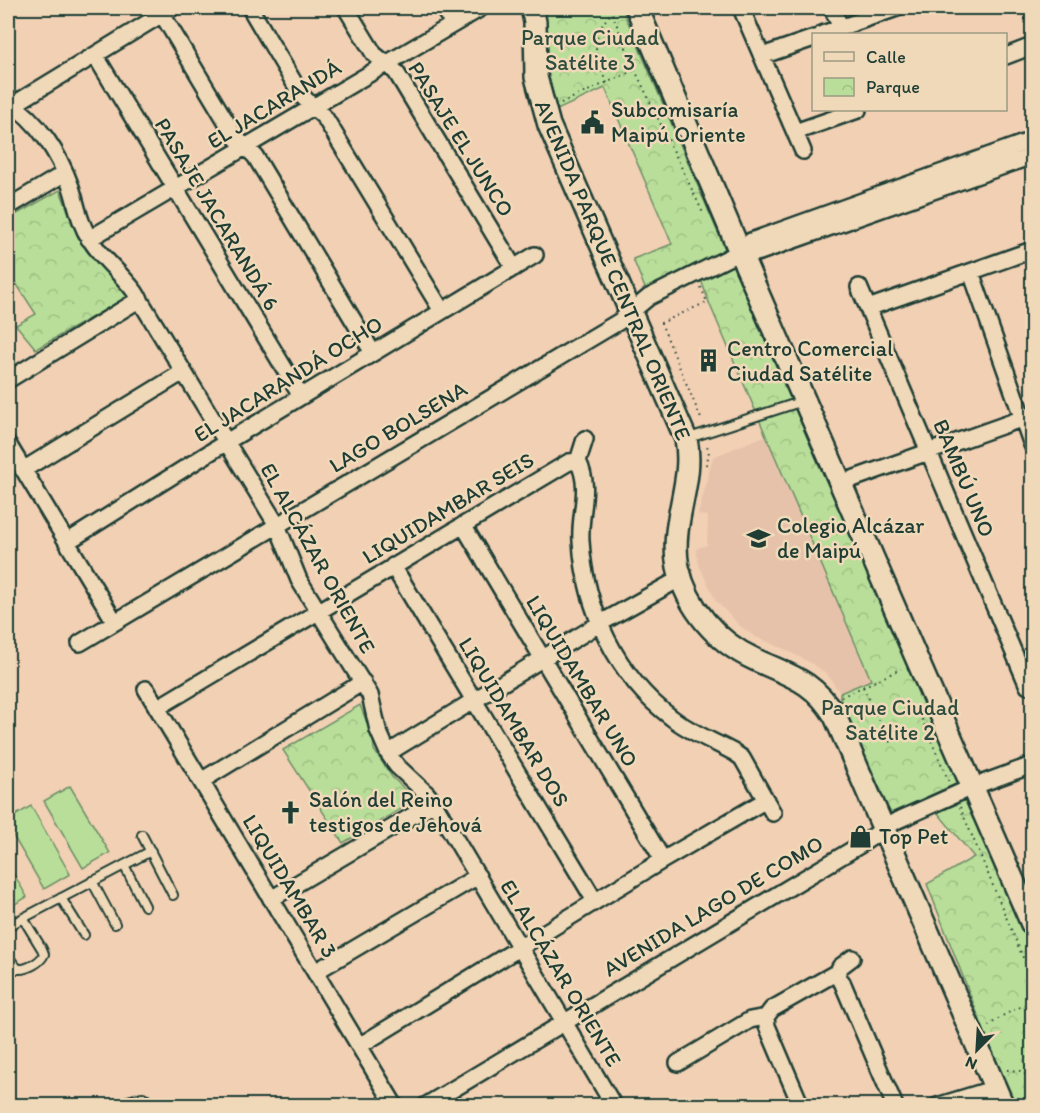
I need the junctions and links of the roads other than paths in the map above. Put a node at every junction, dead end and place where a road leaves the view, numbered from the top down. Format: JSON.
{"nodes":[{"id":1,"x":250,"y":8,"type":"edge"},
{"id":2,"x":346,"y":8,"type":"edge"},
{"id":3,"x":443,"y":8,"type":"edge"},
{"id":4,"x":481,"y":8,"type":"edge"},
{"id":5,"x":532,"y":8,"type":"edge"},
{"id":6,"x":637,"y":8,"type":"edge"},
{"id":7,"x":741,"y":8,"type":"edge"},
{"id":8,"x":832,"y":8,"type":"edge"},
{"id":9,"x":897,"y":8,"type":"edge"},
{"id":10,"x":167,"y":11,"type":"edge"},
{"id":11,"x":453,"y":24,"type":"junction"},
{"id":12,"x":841,"y":28,"type":"junction"},
{"id":13,"x":825,"y":33,"type":"edge"},
{"id":14,"x":812,"y":38,"type":"edge"},
{"id":15,"x":1032,"y":46,"type":"edge"},
{"id":16,"x":95,"y":55,"type":"junction"},
{"id":17,"x":1007,"y":55,"type":"edge"},
{"id":18,"x":762,"y":56,"type":"junction"},
{"id":19,"x":386,"y":64,"type":"junction"},
{"id":20,"x":9,"y":105,"type":"edge"},
{"id":21,"x":313,"y":107,"type":"junction"},
{"id":22,"x":855,"y":111,"type":"edge"},
{"id":23,"x":795,"y":132,"type":"junction"},
{"id":24,"x":1032,"y":140,"type":"edge"},
{"id":25,"x":245,"y":147,"type":"junction"},
{"id":26,"x":803,"y":151,"type":"dead end"},
{"id":27,"x":1032,"y":156,"type":"edge"},
{"id":28,"x":65,"y":172,"type":"junction"},
{"id":29,"x":175,"y":188,"type":"junction"},
{"id":30,"x":918,"y":189,"type":"junction"},
{"id":31,"x":8,"y":207,"type":"edge"},
{"id":32,"x":89,"y":239,"type":"junction"},
{"id":33,"x":1032,"y":250,"type":"edge"},
{"id":34,"x":740,"y":252,"type":"junction"},
{"id":35,"x":535,"y":255,"type":"dead end"},
{"id":36,"x":514,"y":268,"type":"junction"},
{"id":37,"x":971,"y":272,"type":"junction"},
{"id":38,"x":859,"y":287,"type":"dead end"},
{"id":39,"x":140,"y":299,"type":"junction"},
{"id":40,"x":868,"y":308,"type":"junction"},
{"id":41,"x":442,"y":312,"type":"junction"},
{"id":42,"x":631,"y":312,"type":"junction"},
{"id":43,"x":373,"y":353,"type":"junction"},
{"id":44,"x":183,"y":372,"type":"junction"},
{"id":45,"x":8,"y":380,"type":"edge"},
{"id":46,"x":301,"y":396,"type":"junction"},
{"id":47,"x":805,"y":400,"type":"junction"},
{"id":48,"x":1028,"y":417,"type":"edge"},
{"id":49,"x":695,"y":436,"type":"junction"},
{"id":50,"x":585,"y":439,"type":"dead end"},
{"id":51,"x":225,"y":443,"type":"junction"},
{"id":52,"x":8,"y":444,"type":"edge"},
{"id":53,"x":1032,"y":445,"type":"edge"},
{"id":54,"x":929,"y":452,"type":"junction"},
{"id":55,"x":578,"y":461,"type":"junction"},
{"id":56,"x":23,"y":470,"type":"junction"},
{"id":57,"x":841,"y":483,"type":"junction"},
{"id":58,"x":277,"y":525,"type":"junction"},
{"id":59,"x":463,"y":525,"type":"junction"},
{"id":60,"x":67,"y":542,"type":"junction"},
{"id":61,"x":393,"y":566,"type":"junction"},
{"id":62,"x":681,"y":578,"type":"junction"},
{"id":63,"x":318,"y":612,"type":"junction"},
{"id":64,"x":115,"y":622,"type":"junction"},
{"id":65,"x":599,"y":624,"type":"junction"},
{"id":66,"x":80,"y":643,"type":"dead end"},
{"id":67,"x":542,"y":659,"type":"junction"},
{"id":68,"x":1028,"y":676,"type":"edge"},
{"id":69,"x":363,"y":682,"type":"junction"},
{"id":70,"x":146,"y":690,"type":"dead end"},
{"id":71,"x":474,"y":699,"type":"junction"},
{"id":72,"x":157,"y":708,"type":"junction"},
{"id":73,"x":388,"y":753,"type":"junction"},
{"id":74,"x":1032,"y":765,"type":"edge"},
{"id":75,"x":201,"y":782,"type":"junction"},
{"id":76,"x":972,"y":787,"type":"junction"},
{"id":77,"x":434,"y":803,"type":"junction"},
{"id":78,"x":884,"y":829,"type":"junction"},
{"id":79,"x":142,"y":835,"type":"dead end"},
{"id":80,"x":151,"y":851,"type":"junction"},
{"id":81,"x":663,"y":860,"type":"junction"},
{"id":82,"x":124,"y":865,"type":"junction"},
{"id":83,"x":477,"y":876,"type":"junction"},
{"id":84,"x":93,"y":881,"type":"junction"},
{"id":85,"x":173,"y":895,"type":"dead end"},
{"id":86,"x":61,"y":898,"type":"junction"},
{"id":87,"x":271,"y":898,"type":"junction"},
{"id":88,"x":596,"y":901,"type":"junction"},
{"id":89,"x":145,"y":906,"type":"dead end"},
{"id":90,"x":23,"y":918,"type":"junction"},
{"id":91,"x":115,"y":924,"type":"dead end"},
{"id":92,"x":1032,"y":924,"type":"edge"},
{"id":93,"x":8,"y":926,"type":"edge"},
{"id":94,"x":84,"y":935,"type":"dead end"},
{"id":95,"x":519,"y":947,"type":"junction"},
{"id":96,"x":8,"y":957,"type":"edge"},
{"id":97,"x":852,"y":958,"type":"dead end"},
{"id":98,"x":315,"y":972,"type":"junction"},
{"id":99,"x":836,"y":976,"type":"junction"},
{"id":100,"x":766,"y":1017,"type":"junction"},
{"id":101,"x":564,"y":1021,"type":"junction"},
{"id":102,"x":359,"y":1046,"type":"junction"},
{"id":103,"x":678,"y":1063,"type":"dead end"},
{"id":104,"x":1000,"y":1088,"type":"edge"},
{"id":105,"x":142,"y":1101,"type":"dead end"},
{"id":106,"x":125,"y":1106,"type":"edge"},
{"id":107,"x":395,"y":1106,"type":"edge"},
{"id":108,"x":425,"y":1106,"type":"edge"},
{"id":109,"x":614,"y":1106,"type":"edge"},
{"id":110,"x":801,"y":1106,"type":"edge"},
{"id":111,"x":895,"y":1106,"type":"edge"},
{"id":112,"x":937,"y":1106,"type":"edge"}],
"edges":[{"from":1,"to":21,"type":"street"},
{"from":2,"to":19,"type":"street","name":"PASAJE EL JUNCO"},
{"from":3,"to":11,"type":"street"},
{"from":4,"to":11,"type":"street","name":"EL JACARANDÁ"},
{"from":5,"to":42,"type":"street","name":"AVENIDA PARQUE CENTRAL ORIENTE"},
{"from":6,"to":34,"type":"street"},
{"from":7,"to":18,"type":"street"},
{"from":8,"to":12,"type":"street"},
{"from":9,"to":12,"type":"street"},
{"from":10,"to":16,"type":"street"},
{"from":10,"to":25,"type":"street"},
{"from":11,"to":19,"type":"street","name":"EL JACARANDÁ"},
{"from":12,"to":13,"type":"street"},
{"from":14,"to":18,"type":"street"},
{"from":15,"to":17,"type":"street"},
{"from":16,"to":20,"type":"street"},
{"from":16,"to":29,"type":"street","name":"PASAJE JACARANDÁ 6"},
{"from":18,"to":23,"type":"street"},
{"from":19,"to":21,"type":"street","name":"EL JACARANDÁ"},
{"from":19,"to":36,"type":"street","name":"PASAJE EL JUNCO"},
{"from":20,"to":28,"type":"street","name":"EL ALCÁZAR ORIENTE"},
{"from":21,"to":25,"type":"street","name":"EL JACARANDÁ"},
{"from":21,"to":41,"type":"street"},
{"from":22,"to":23,"type":"street"},
{"from":23,"to":26,"type":"street"},
{"from":24,"to":30,"type":"street","name":"LAGO BOLSENA"},
{"from":25,"to":29,"type":"street","name":"EL JACARANDÁ"},
{"from":25,"to":43,"type":"street"},
{"from":27,"to":30,"type":"street","name":"LAGO BOLSENA"},
{"from":28,"to":31,"type":"street"},
{"from":28,"to":32,"type":"street","name":"EL ALCÁZAR ORIENTE"},
{"from":29,"to":32,"type":"street","name":"EL JACARANDÁ"},
{"from":29,"to":46,"type":"street","name":"PASAJE JACARANDÁ 6"},
{"from":30,"to":34,"type":"street","name":"LAGO BOLSENA"},
{"from":32,"to":39,"type":"street","name":"EL ALCÁZAR ORIENTE"},
{"from":33,"to":37,"type":"street"},
{"from":34,"to":42,"type":"street","name":"LAGO BOLSENA"},
{"from":34,"to":47,"type":"street"},
{"from":35,"to":36,"type":"street","name":"EL JACARANDÁ OCHO"},
{"from":36,"to":41,"type":"street","name":"EL JACARANDÁ OCHO"},
{"from":37,"to":40,"type":"street"},
{"from":37,"to":48,"type":"street"},
{"from":38,"to":40,"type":"street","name":"BAMBÚ UNO"},
{"from":39,"to":44,"type":"street","name":"EL ALCÁZAR ORIENTE"},
{"from":39,"to":45,"type":"street"},
{"from":40,"to":54,"type":"street","name":"BAMBÚ UNO"},
{"from":41,"to":43,"type":"street","name":"EL JACARANDÁ OCHO"},
{"from":42,"to":49,"type":"street","name":"AVENIDA PARQUE CENTRAL ORIENTE"},
{"from":42,"to":58,"type":"street","name":"LAGO BOLSENA"},
{"from":43,"to":46,"type":"street","name":"EL JACARANDÁ OCHO"},
{"from":44,"to":51,"type":"street","name":"EL ALCÁZAR ORIENTE"},
{"from":44,"to":56,"type":"street"},
{"from":46,"to":51,"type":"street","name":"EL JACARANDÁ OCHO"},
{"from":47,"to":49,"type":"lane"},
{"from":47,"to":57,"type":"street"},
{"from":48,"to":53,"type":"street"},
{"from":48,"to":54,"type":"street"},
{"from":49,"to":62,"type":"street","name":"AVENIDA PARQUE CENTRAL ORIENTE"},
{"from":50,"to":55,"type":"street"},
{"from":51,"to":58,"type":"street","name":"EL ALCÁZAR ORIENTE"},
{"from":51,"to":60,"type":"street","name":"EL JACARANDÁ OCHO"},
{"from":52,"to":56,"type":"street"},
{"from":54,"to":57,"type":"street"},
{"from":54,"to":68,"type":"street","name":"BAMBÚ UNO"},
{"from":55,"to":59,"type":"street","name":"LIQUIDAMBAR SEIS"},
{"from":55,"to":65,"type":"street"},
{"from":56,"to":60,"type":"street"},
{"from":57,"to":76,"type":"street"},
{"from":58,"to":63,"type":"street","name":"EL ALCÁZAR ORIENTE"},
{"from":58,"to":64,"type":"street","name":"LAGO BOLSENA"},
{"from":59,"to":61,"type":"street","name":"LIQUIDAMBAR SEIS"},
{"from":59,"to":67,"type":"street","name":"LIQUIDAMBAR UNO"},
{"from":60,"to":64,"type":"street"},
{"from":61,"to":63,"type":"street","name":"LIQUIDAMBAR SEIS"},
{"from":61,"to":71,"type":"street","name":"LIQUIDAMBAR DOS"},
{"from":62,"to":65,"type":"street"},
{"from":62,"to":78,"type":"street","name":"AVENIDA PARQUE CENTRAL ORIENTE"},
{"from":63,"to":69,"type":"street","name":"EL ALCÁZAR ORIENTE"},
{"from":63,"to":72,"type":"street","name":"LIQUIDAMBAR SEIS"},
{"from":64,"to":66,"type":"street","name":"LAGO BOLSENA"},
{"from":65,"to":67,"type":"street"},
{"from":65,"to":81,"type":"street"},
{"from":67,"to":71,"type":"street"},
{"from":67,"to":81,"type":"street","name":"LIQUIDAMBAR UNO"},
{"from":69,"to":73,"type":"street","name":"EL ALCÁZAR ORIENTE"},
{"from":69,"to":75,"type":"street"},
{"from":70,"to":72,"type":"street","name":"LIQUIDAMBAR 3"},
{"from":71,"to":73,"type":"street"},
{"from":71,"to":88,"type":"street","name":"LIQUIDAMBAR DOS"},
{"from":72,"to":75,"type":"street","name":"LIQUIDAMBAR 3"},
{"from":73,"to":77,"type":"street","name":"EL ALCÁZAR ORIENTE"},
{"from":74,"to":76,"type":"street","name":"AVENIDA LAGO DE COMO"},
{"from":75,"to":87,"type":"street","name":"LIQUIDAMBAR 3"},
{"from":76,"to":78,"type":"street","name":"AVENIDA LAGO DE COMO"},
{"from":76,"to":92,"type":"street"},
{"from":77,"to":83,"type":"street","name":"EL ALCÁZAR ORIENTE"},
{"from":77,"to":87,"type":"street"},
{"from":78,"to":101,"type":"street","name":"AVENIDA LAGO DE COMO"},
{"from":78,"to":104,"type":"street","name":"AVENIDA PARQUE CENTRAL ORIENTE"},
{"from":79,"to":80,"type":"lane"},
{"from":80,"to":82,"type":"lane"},
{"from":80,"to":85,"type":"lane"},
{"from":81,"to":88,"type":"street"},
{"from":82,"to":84,"type":"lane"},
{"from":82,"to":89,"type":"lane"},
{"from":83,"to":95,"type":"street","name":"EL ALCÁZAR ORIENTE"},
{"from":83,"to":98,"type":"street"},
{"from":84,"to":86,"type":"lane"},
{"from":84,"to":91,"type":"lane"},
{"from":86,"to":90,"type":"lane"},
{"from":86,"to":94,"type":"lane"},
{"from":87,"to":98,"type":"street","name":"LIQUIDAMBAR 3"},
{"from":88,"to":95,"type":"street"},
{"from":90,"to":93,"type":"lane"},
{"from":90,"to":96,"type":"lane"},
{"from":95,"to":101,"type":"street","name":"EL ALCÁZAR ORIENTE"},
{"from":95,"to":102,"type":"street"},
{"from":97,"to":99,"type":"street"},
{"from":98,"to":102,"type":"street","name":"LIQUIDAMBAR 3"},
{"from":99,"to":100,"type":"street"},
{"from":99,"to":111,"type":"street"},
{"from":100,"to":103,"type":"street"},
{"from":100,"to":110,"type":"street"},
{"from":101,"to":108,"type":"street","name":"AVENIDA LAGO DE COMO"},
{"from":101,"to":109,"type":"street","name":"EL ALCÁZAR ORIENTE"},
{"from":102,"to":107,"type":"street","name":"LIQUIDAMBAR 3"},
{"from":104,"to":112,"type":"street"},
{"from":105,"to":106,"type":"street"}]}
